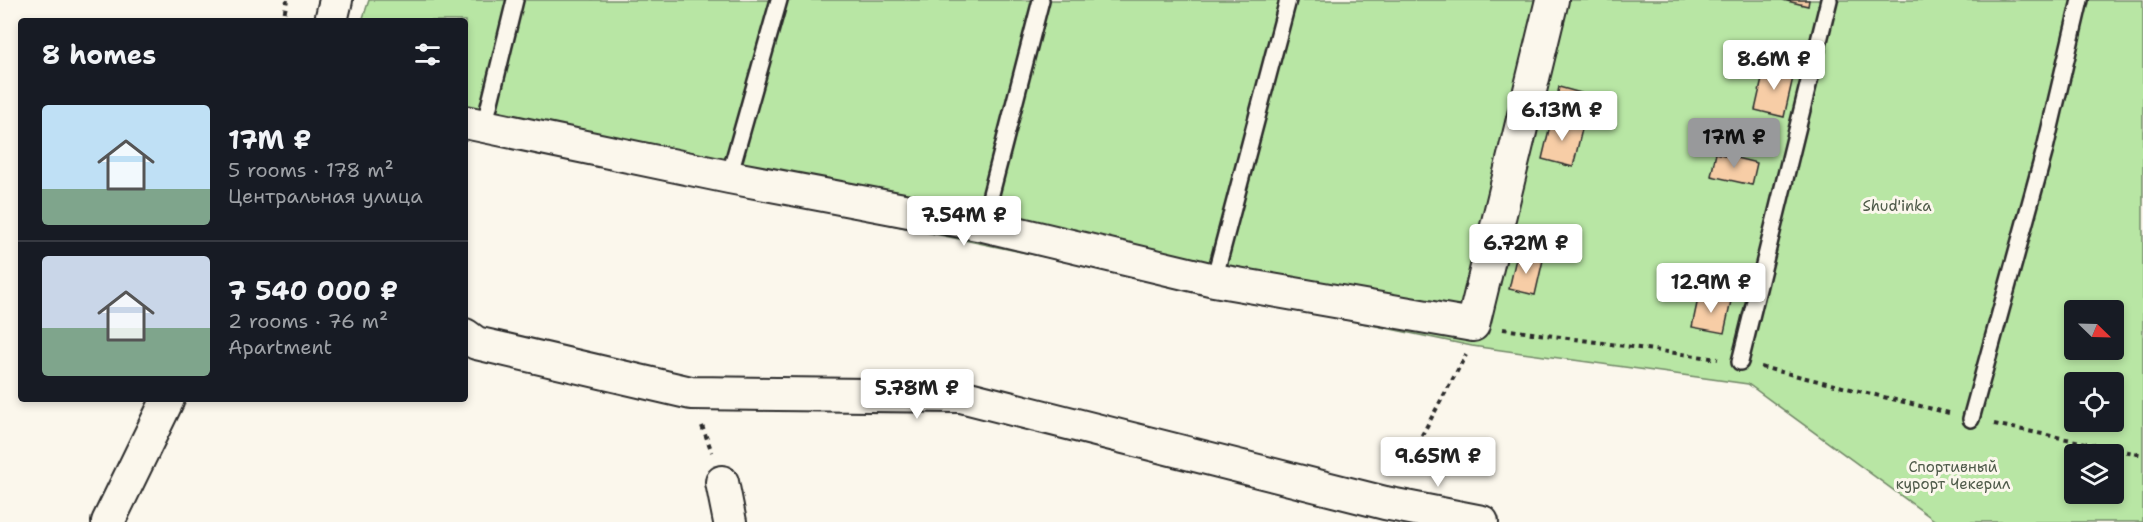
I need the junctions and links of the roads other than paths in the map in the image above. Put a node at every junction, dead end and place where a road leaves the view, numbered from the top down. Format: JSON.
{"nodes":[{"id":1,"x":336,"y":0,"type":"edge"},
{"id":2,"x":515,"y":0,"type":"edge"},
{"id":3,"x":779,"y":0,"type":"edge"},
{"id":4,"x":1041,"y":0,"type":"edge"},
{"id":5,"x":1288,"y":0,"type":"edge"},
{"id":6,"x":1552,"y":0,"type":"edge"},
{"id":7,"x":1829,"y":0,"type":"edge"},
{"id":8,"x":2080,"y":0,"type":"edge"},
{"id":9,"x":332,"y":18,"type":"edge"},
{"id":10,"x":474,"y":124,"type":"edge"},
{"id":11,"x":729,"y":177,"type":"junction"},
{"id":12,"x":983,"y":225,"type":"junction"},
{"id":13,"x":1214,"y":280,"type":"junction"},
{"id":14,"x":468,"y":337,"type":"edge"},
{"id":15,"x":1740,"y":362,"type":"road end"},
{"id":16,"x":167,"y":402,"type":"edge"},
{"id":17,"x":1971,"y":419,"type":"road end"},
{"id":18,"x":722,"y":482,"type":"road end"},
{"id":19,"x":108,"y":522,"type":"edge"},
{"id":20,"x":730,"y":522,"type":"edge"},
{"id":21,"x":1482,"y":522,"type":"edge"}],
"edges":[{"from":1,"to":9,"type":"street"},
{"from":2,"to":10,"type":"lane"},
{"from":3,"to":11,"type":"lane"},
{"from":4,"to":12,"type":"lane"},
{"from":5,"to":13,"type":"lane"},
{"from":6,"to":13,"type":"street"},
{"from":7,"to":15,"type":"lane"},
{"from":8,"to":17,"type":"lane"},
{"from":10,"to":11,"type":"street"},
{"from":11,"to":12,"type":"street"},
{"from":12,"to":13,"type":"street"},
{"from":14,"to":21,"type":"street"},
{"from":16,"to":19,"type":"street"},
{"from":18,"to":20,"type":"street"}]}
